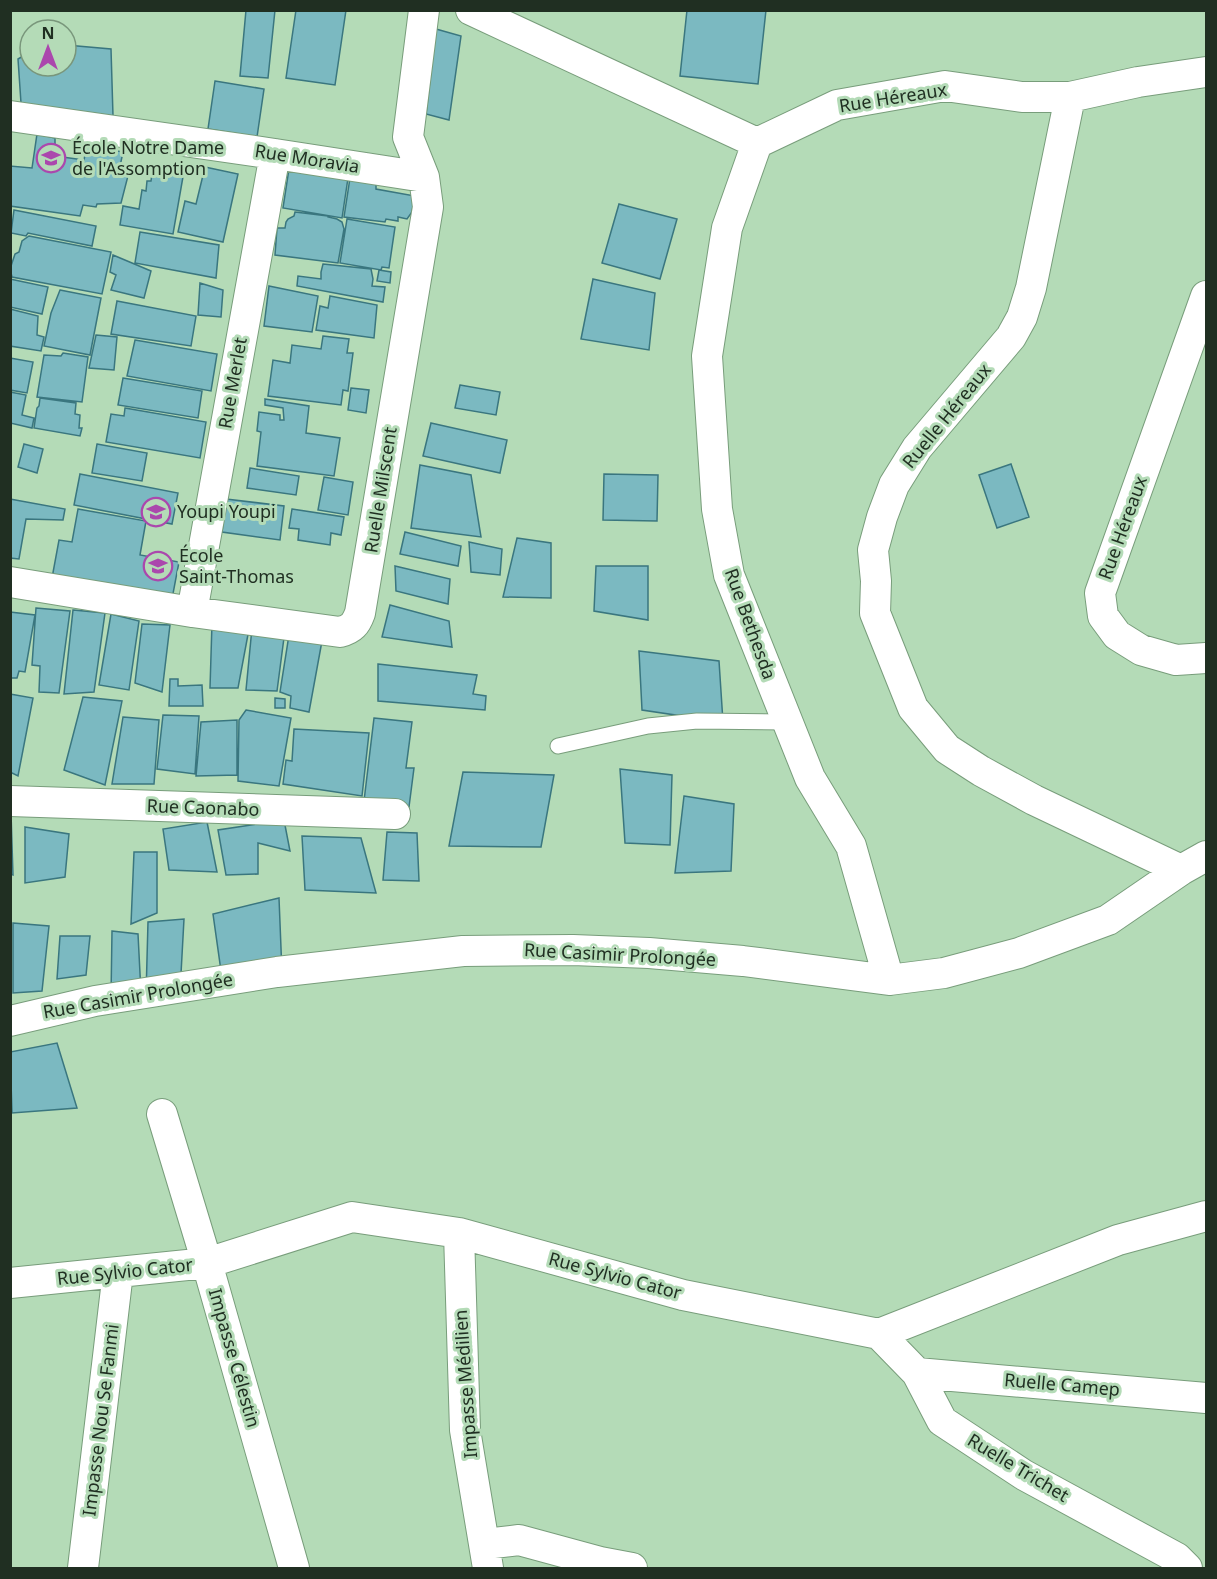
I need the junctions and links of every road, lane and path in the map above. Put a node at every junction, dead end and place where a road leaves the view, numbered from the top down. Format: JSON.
{"nodes":[{"id":1,"x":424,"y":10,"type":"edge"},
{"id":2,"x":471,"y":10,"type":"edge"},
{"id":3,"x":1206,"y":72,"type":"edge"},
{"id":4,"x":1071,"y":97,"type":"junction"},
{"id":5,"x":10,"y":116,"type":"edge"},
{"id":6,"x":757,"y":144,"type":"junction"},
{"id":7,"x":275,"y":154,"type":"junction"},
{"id":8,"x":424,"y":177,"type":"junction"},
{"id":9,"x":1206,"y":296,"type":"edge"},
{"id":10,"x":10,"y":582,"type":"edge"},
{"id":11,"x":192,"y":612,"type":"junction"},
{"id":12,"x":1206,"y":658,"type":"edge"},
{"id":13,"x":786,"y":722,"type":"junction"},
{"id":14,"x":558,"y":746,"type":"dead end"},
{"id":15,"x":10,"y":801,"type":"edge"},
{"id":16,"x":395,"y":814,"type":"dead end"},
{"id":17,"x":1194,"y":863,"type":"edge"},
{"id":18,"x":889,"y":980,"type":"junction"},
{"id":19,"x":10,"y":1021,"type":"edge"},
{"id":20,"x":162,"y":1114,"type":"dead end"},
{"id":21,"x":1206,"y":1216,"type":"edge"},
{"id":22,"x":459,"y":1233,"type":"junction"},
{"id":23,"x":207,"y":1263,"type":"junction"},
{"id":24,"x":118,"y":1272,"type":"junction"},
{"id":25,"x":10,"y":1283,"type":"edge"},
{"id":26,"x":879,"y":1334,"type":"junction"},
{"id":27,"x":917,"y":1373,"type":"junction"},
{"id":28,"x":1206,"y":1398,"type":"edge"},
{"id":29,"x":486,"y":1556,"type":"edge"},
{"id":30,"x":83,"y":1569,"type":"edge"},
{"id":31,"x":294,"y":1569,"type":"edge"},
{"id":32,"x":632,"y":1569,"type":"edge"},
{"id":33,"x":1187,"y":1569,"type":"edge"}],
"edges":[{"from":1,"to":8,"type":"street","name":"Ruelle Milscent"},
{"from":2,"to":6,"type":"street"},
{"from":3,"to":4,"type":"street","name":"Rue Héreaux"},
{"from":4,"to":6,"type":"street","name":"Rue Héreaux"},
{"from":4,"to":17,"type":"street","name":"Ruelle Héreaux"},
{"from":5,"to":7,"type":"street","name":"Rue Moravia"},
{"from":6,"to":13,"type":"street","name":"Rue Bethesda"},
{"from":7,"to":8,"type":"street","name":"Rue Moravia"},
{"from":7,"to":11,"type":"street","name":"Rue Merlet"},
{"from":8,"to":11,"type":"street","name":"Ruelle Milscent"},
{"from":9,"to":12,"type":"street","name":"Rue Héreaux"},
{"from":10,"to":11,"type":"street","name":"Ruelle Milscent"},
{"from":13,"to":14,"type":"lane"},
{"from":13,"to":18,"type":"street","name":"Rue Bethesda"},
{"from":15,"to":16,"type":"street","name":"Rue Caonabo"},
{"from":17,"to":18,"type":"street","name":"Rue Casimir Prolongée"},
{"from":18,"to":19,"type":"street","name":"Rue Casimir Prolongée"},
{"from":20,"to":23,"type":"street","name":"Impasse Célestin"},
{"from":21,"to":26,"type":"street"},
{"from":22,"to":23,"type":"street","name":"Rue Sylvio Cator"},
{"from":22,"to":26,"type":"street","name":"Rue Sylvio Cator"},
{"from":22,"to":29,"type":"street","name":"Impasse Médilien"},
{"from":23,"to":24,"type":"street","name":"Rue Sylvio Cator"},
{"from":23,"to":31,"type":"street","name":"Impasse Célestin"},
{"from":24,"to":25,"type":"street","name":"Rue Sylvio Cator"},
{"from":24,"to":30,"type":"street","name":"Impasse Nou Se Fanmi"},
{"from":26,"to":27,"type":"street","name":"Ruelle Trichet"},
{"from":27,"to":28,"type":"street","name":"Ruelle Camep"},
{"from":27,"to":33,"type":"street","name":"Ruelle Trichet"},
{"from":29,"to":32,"type":"street"}]}
